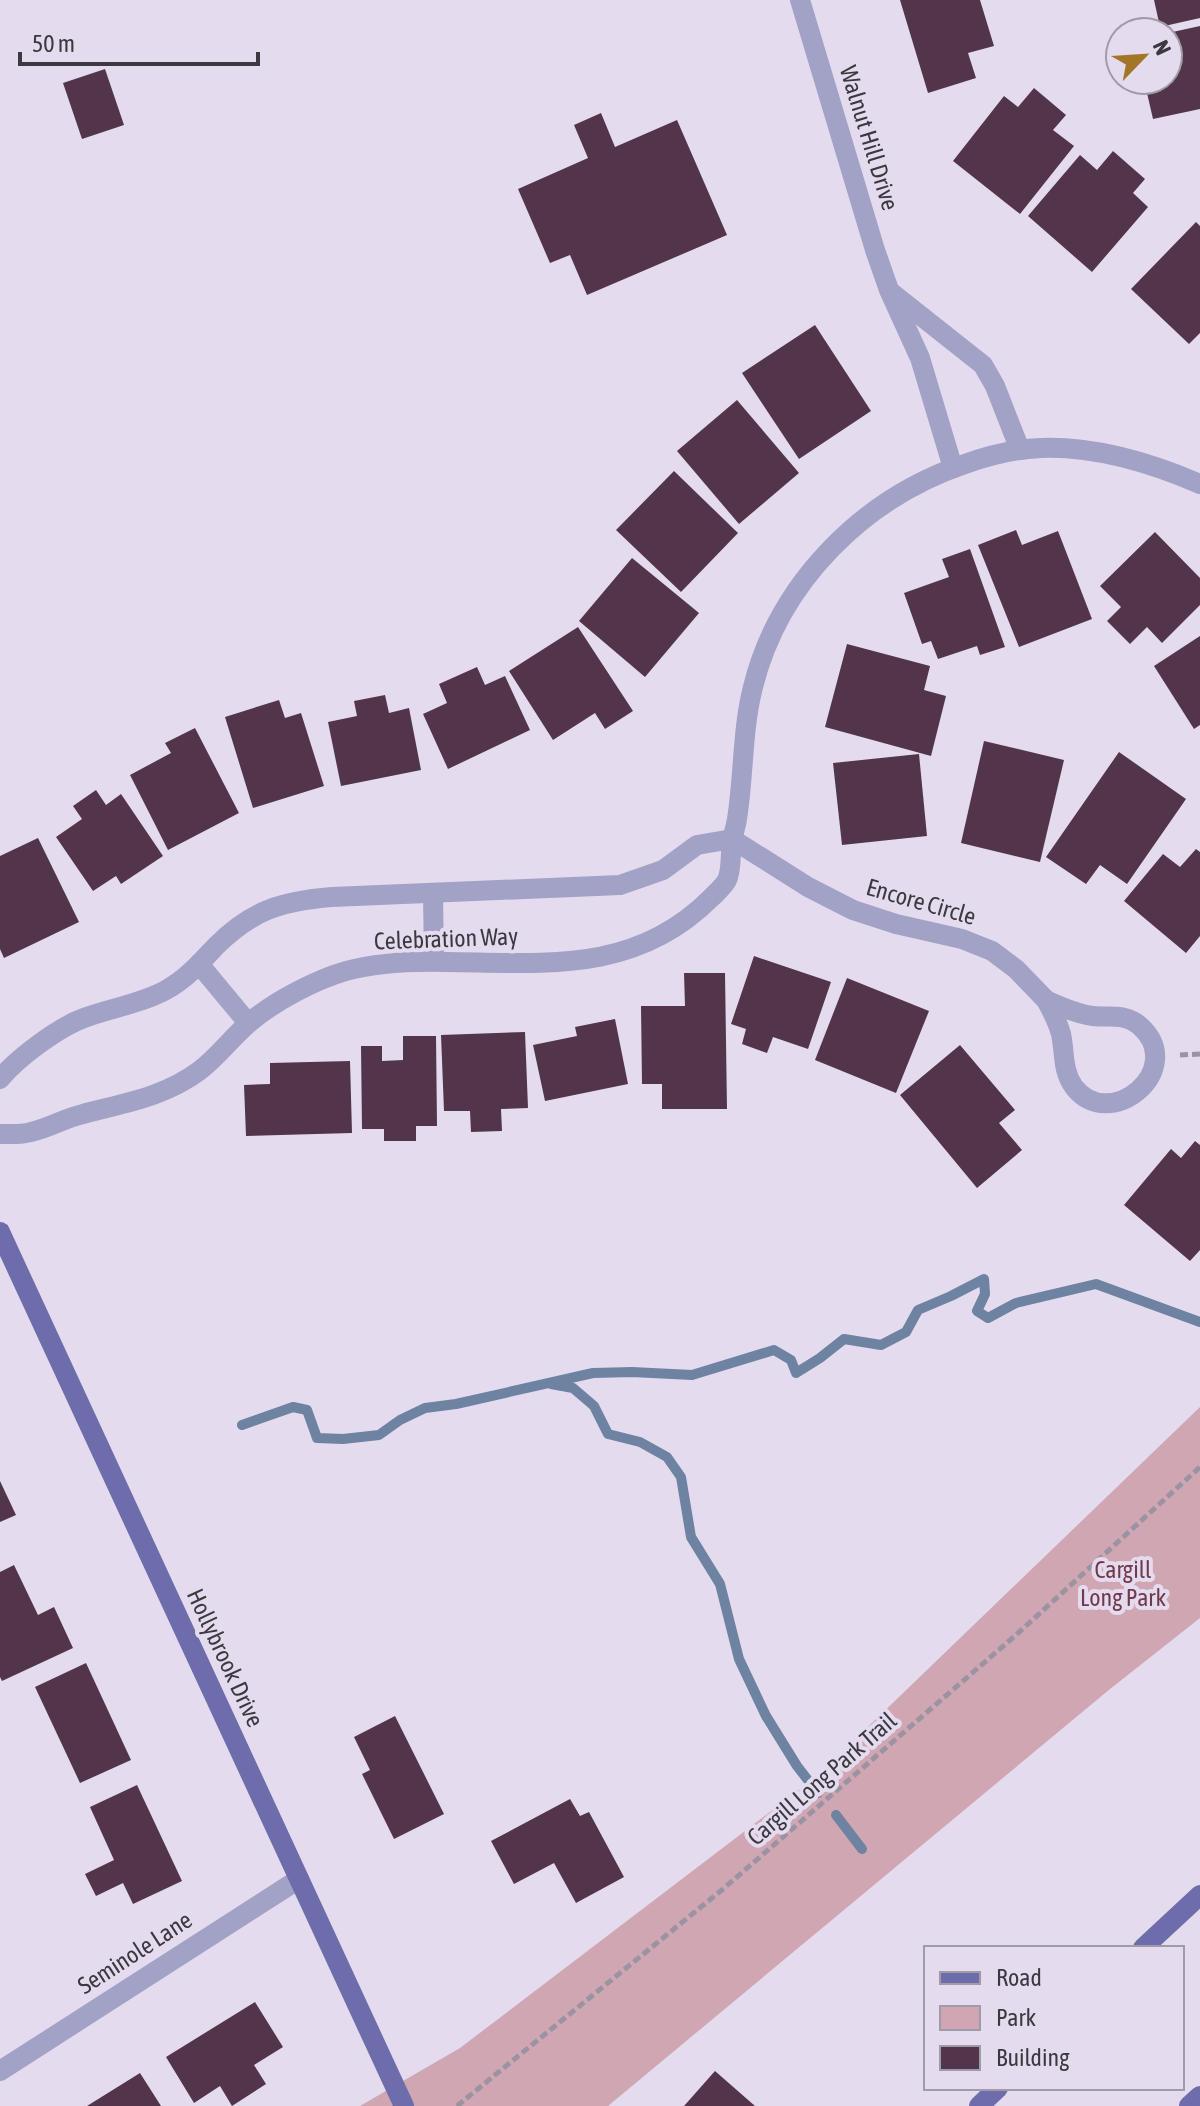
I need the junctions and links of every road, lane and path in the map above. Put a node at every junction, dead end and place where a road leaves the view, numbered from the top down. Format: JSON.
{"nodes":[{"id":1,"x":800,"y":0,"type":"edge"},
{"id":2,"x":889,"y":290,"type":"junction"},
{"id":3,"x":1020,"y":450,"type":"junction"},
{"id":4,"x":953,"y":468,"type":"junction"},
{"id":5,"x":1200,"y":484,"type":"edge"},
{"id":6,"x":732,"y":839,"type":"junction"},
{"id":7,"x":433,"y":894,"type":"junction"},
{"id":8,"x":434,"y":961,"type":"junction"},
{"id":9,"x":199,"y":964,"type":"junction"},
{"id":10,"x":1046,"y":1000,"type":"junction"},
{"id":11,"x":248,"y":1023,"type":"junction"},
{"id":12,"x":0,"y":1079,"type":"edge"},
{"id":13,"x":0,"y":1134,"type":"edge"},
{"id":14,"x":0,"y":1232,"type":"edge"},
{"id":15,"x":1200,"y":1467,"type":"edge"},
{"id":16,"x":299,"y":1879,"type":"junction"},
{"id":17,"x":1200,"y":1895,"type":"edge"},
{"id":18,"x":1145,"y":1946,"type":"edge"},
{"id":19,"x":0,"y":2071,"type":"edge"},
{"id":20,"x":996,"y":2090,"type":"edge"},
{"id":21,"x":1200,"y":2096,"type":"edge"},
{"id":22,"x":404,"y":2106,"type":"edge"},
{"id":23,"x":457,"y":2106,"type":"edge"},
{"id":24,"x":979,"y":2106,"type":"edge"},
{"id":25,"x":1189,"y":2106,"type":"edge"}],
"edges":[{"from":1,"to":2,"type":"street","name":"Walnut Hill Drive"},
{"from":2,"to":3,"type":"street"},
{"from":2,"to":4,"type":"street","name":"Walnut Hill Drive"},
{"from":3,"to":4,"type":"street","name":"Celebration Way"},
{"from":3,"to":5,"type":"street","name":"Celebration Way"},
{"from":4,"to":6,"type":"street","name":"Celebration Way"},
{"from":6,"to":7,"type":"street","name":"Celebration Way"},
{"from":6,"to":8,"type":"street","name":"Celebration Way"},
{"from":6,"to":10,"type":"street","name":"Encore Circle"},
{"from":7,"to":8,"type":"street"},
{"from":7,"to":9,"type":"street","name":"Celebration Way"},
{"from":8,"to":11,"type":"street","name":"Celebration Way"},
{"from":9,"to":11,"type":"street"},
{"from":9,"to":12,"type":"street","name":"Celebration Way"},
{"from":10,"to":10,"type":"street","name":"Encore Circle"},
{"from":11,"to":13,"type":"street","name":"Celebration Way"},
{"from":14,"to":16,"type":"main road","name":"Hollybrook Drive"},
{"from":15,"to":23,"type":"path","name":"Cargill Long Park Trail"},
{"from":16,"to":19,"type":"street","name":"Seminole Lane"},
{"from":16,"to":22,"type":"main road","name":"Hollybrook Drive"},
{"from":17,"to":18,"type":"main road"},
{"from":20,"to":24,"type":"main road"},
{"from":21,"to":25,"type":"main road"}]}
